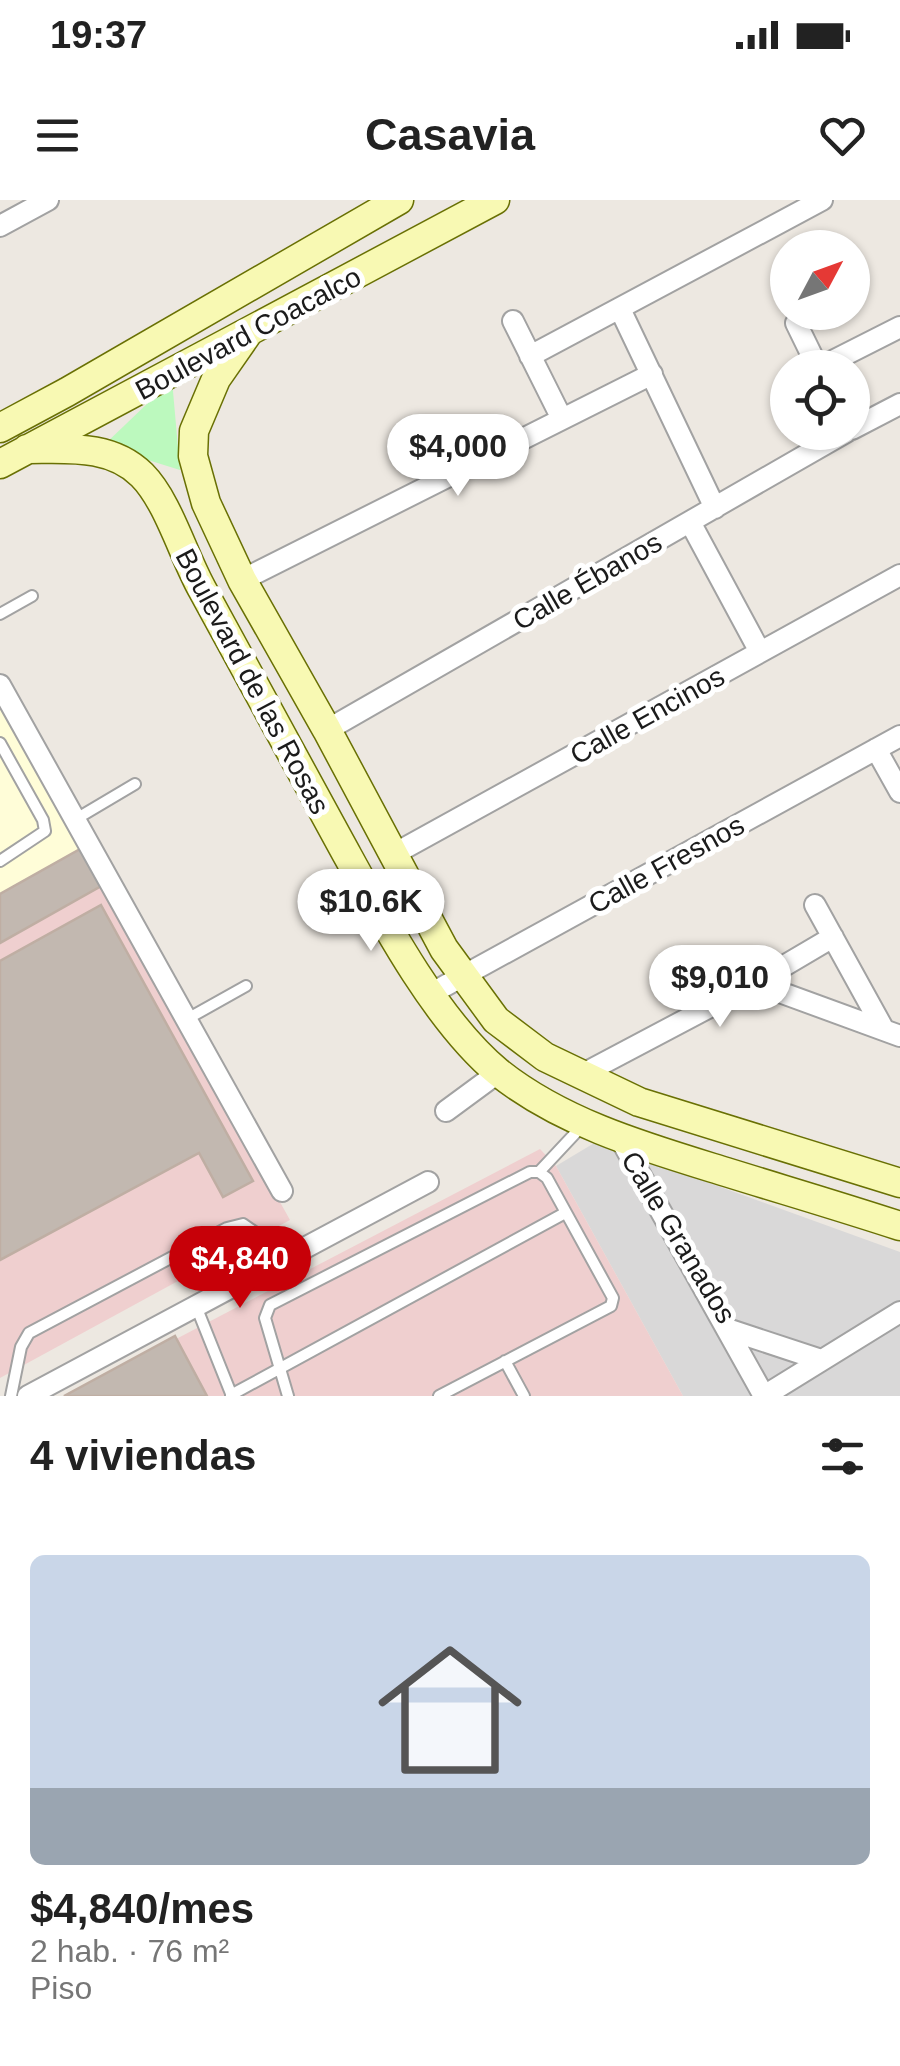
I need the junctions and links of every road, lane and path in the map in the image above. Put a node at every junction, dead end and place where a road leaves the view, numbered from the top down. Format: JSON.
{"nodes":[{"id":1,"x":48,"y":200,"type":"edge"},
{"id":2,"x":399,"y":200,"type":"edge"},
{"id":3,"x":495,"y":200,"type":"edge"},
{"id":4,"x":822,"y":200,"type":"edge"},
{"id":5,"x":0,"y":226,"type":"edge"},
{"id":6,"x":620,"y":309,"type":"junction"},
{"id":7,"x":512,"y":321,"type":"dead end"},
{"id":8,"x":900,"y":327,"type":"edge"},
{"id":9,"x":248,"y":334,"type":"junction"},
{"id":10,"x":854,"y":350,"type":"edge"},
{"id":11,"x":530,"y":356,"type":"junction"},
{"id":12,"x":652,"y":374,"type":"junction"},
{"id":13,"x":900,"y":404,"type":"edge"},
{"id":14,"x":562,"y":419,"type":"junction"},
{"id":15,"x":870,"y":420,"type":"edge"},
{"id":16,"x":0,"y":428,"type":"edge"},
{"id":17,"x":27,"y":449,"type":"junction"},
{"id":18,"x":816,"y":450,"type":"edge"},
{"id":19,"x":0,"y":464,"type":"edge"},
{"id":20,"x":714,"y":508,"type":"junction"},
{"id":21,"x":690,"y":522,"type":"junction"},
{"id":22,"x":900,"y":575,"type":"edge"},
{"id":23,"x":242,"y":580,"type":"junction"},
{"id":24,"x":32,"y":596,"type":"dead end"},
{"id":25,"x":0,"y":614,"type":"edge"},
{"id":26,"x":760,"y":652,"type":"junction"},
{"id":27,"x":0,"y":685,"type":"edge"},
{"id":28,"x":327,"y":730,"type":"junction"},
{"id":29,"x":900,"y":736,"type":"edge"},
{"id":30,"x":0,"y":743,"type":"edge"},
{"id":31,"x":876,"y":749,"type":"junction"},
{"id":32,"x":134,"y":784,"type":"dead end"},
{"id":33,"x":900,"y":792,"type":"edge"},
{"id":34,"x":75,"y":820,"type":"junction"},
{"id":35,"x":394,"y":854,"type":"junction"},
{"id":36,"x":0,"y":861,"type":"edge"},
{"id":37,"x":815,"y":905,"type":"dead end"},
{"id":38,"x":833,"y":937,"type":"junction"},
{"id":39,"x":463,"y":975,"type":"junction"},
{"id":40,"x":755,"y":983,"type":"junction"},
{"id":41,"x":246,"y":986,"type":"dead end"},
{"id":42,"x":432,"y":993,"type":"junction"},
{"id":43,"x":186,"y":1019,"type":"junction"},
{"id":44,"x":892,"y":1033,"type":"edge"},
{"id":45,"x":499,"y":1072,"type":"junction"},
{"id":46,"x":582,"y":1075,"type":"junction"},
{"id":47,"x":446,"y":1111,"type":"dead end"},
{"id":48,"x":587,"y":1122,"type":"junction"},
{"id":49,"x":621,"y":1140,"type":"junction"},
{"id":50,"x":539,"y":1172,"type":"junction"},
{"id":51,"x":428,"y":1182,"type":"dead end"},
{"id":52,"x":900,"y":1183,"type":"edge"},
{"id":53,"x":282,"y":1191,"type":"dead end"},
{"id":54,"x":565,"y":1213,"type":"junction"},
{"id":55,"x":900,"y":1226,"type":"edge"},
{"id":56,"x":275,"y":1264,"type":"junction"},
{"id":57,"x":196,"y":1306,"type":"junction"},
{"id":58,"x":900,"y":1312,"type":"edge"},
{"id":59,"x":727,"y":1329,"type":"junction"},
{"id":60,"x":821,"y":1360,"type":"junction"},
{"id":61,"x":505,"y":1361,"type":"junction"},
{"id":62,"x":279,"y":1367,"type":"junction"},
{"id":63,"x":11,"y":1396,"type":"edge"},
{"id":64,"x":28,"y":1396,"type":"edge"},
{"id":65,"x":231,"y":1396,"type":"edge"},
{"id":66,"x":288,"y":1396,"type":"edge"},
{"id":67,"x":439,"y":1396,"type":"edge"},
{"id":68,"x":524,"y":1396,"type":"edge"},
{"id":69,"x":764,"y":1396,"type":"edge"}],
"edges":[{"from":1,"to":5,"type":"street"},
{"from":2,"to":16,"type":"street","name":"Boulevard Coacalco"},
{"from":3,"to":9,"type":"street","name":"Boulevard Coacalco"},
{"from":4,"to":6,"type":"street"},
{"from":6,"to":11,"type":"street"},
{"from":6,"to":12,"type":"street"},
{"from":7,"to":11,"type":"street"},
{"from":8,"to":10,"type":"street"},
{"from":9,"to":17,"type":"street","name":"Boulevard Coacalco"},
{"from":9,"to":23,"type":"street","name":"Boulevard de las Rosas"},
{"from":11,"to":14,"type":"street"},
{"from":12,"to":14,"type":"street"},
{"from":12,"to":20,"type":"street"},
{"from":13,"to":15,"type":"street","name":"Calle Ébanos"},
{"from":14,"to":23,"type":"street"},
{"from":17,"to":19,"type":"street","name":"Boulevard Coacalco"},
{"from":17,"to":42,"type":"street","name":"Boulevard de las Rosas"},
{"from":18,"to":20,"type":"street","name":"Calle Ébanos"},
{"from":20,"to":21,"type":"street","name":"Calle Ébanos"},
{"from":21,"to":26,"type":"street"},
{"from":21,"to":28,"type":"street","name":"Calle Ébanos"},
{"from":22,"to":26,"type":"street","name":"Calle Encinos"},
{"from":23,"to":28,"type":"street","name":"Boulevard de las Rosas"},
{"from":24,"to":25,"type":"lane"},
{"from":26,"to":35,"type":"street","name":"Calle Encinos"},
{"from":27,"to":34,"type":"street"},
{"from":28,"to":35,"type":"street","name":"Boulevard de las Rosas"},
{"from":29,"to":31,"type":"street","name":"Calle Fresnos"},
{"from":30,"to":36,"type":"lane"},
{"from":31,"to":33,"type":"street"},
{"from":31,"to":39,"type":"street","name":"Calle Fresnos"},
{"from":32,"to":34,"type":"lane"},
{"from":34,"to":43,"type":"street"},
{"from":35,"to":39,"type":"street","name":"Boulevard de las Rosas"},
{"from":37,"to":38,"type":"street"},
{"from":38,"to":40,"type":"street"},
{"from":38,"to":44,"type":"street"},
{"from":39,"to":42,"type":"street","name":"Calle Fresnos"},
{"from":39,"to":46,"type":"street","name":"Boulevard de las Rosas"},
{"from":40,"to":44,"type":"street"},
{"from":40,"to":46,"type":"street"},
{"from":41,"to":43,"type":"lane"},
{"from":42,"to":45,"type":"street","name":"Boulevard de las Rosas"},
{"from":43,"to":53,"type":"street"},
{"from":45,"to":47,"type":"street"},
{"from":45,"to":48,"type":"street","name":"Boulevard de las Rosas"},
{"from":46,"to":52,"type":"street","name":"Boulevard de las Rosas"},
{"from":48,"to":49,"type":"street","name":"Boulevard de las Rosas"},
{"from":48,"to":50,"type":"lane"},
{"from":49,"to":55,"type":"street","name":"Boulevard de las Rosas"},
{"from":49,"to":59,"type":"street","name":"Calle Granados"},
{"from":50,"to":54,"type":"lane"},
{"from":50,"to":62,"type":"lane"},
{"from":51,"to":56,"type":"street"},
{"from":54,"to":61,"type":"lane"},
{"from":54,"to":62,"type":"lane"},
{"from":56,"to":57,"type":"street"},
{"from":56,"to":63,"type":"lane"},
{"from":57,"to":64,"type":"street"},
{"from":57,"to":65,"type":"lane"},
{"from":58,"to":60,"type":"street"},
{"from":59,"to":60,"type":"street","name":"Calle Granados"},
{"from":59,"to":69,"type":"street"},
{"from":60,"to":69,"type":"street"},
{"from":61,"to":67,"type":"lane"},
{"from":61,"to":68,"type":"lane"},
{"from":62,"to":65,"type":"lane"},
{"from":62,"to":66,"type":"lane"}]}
